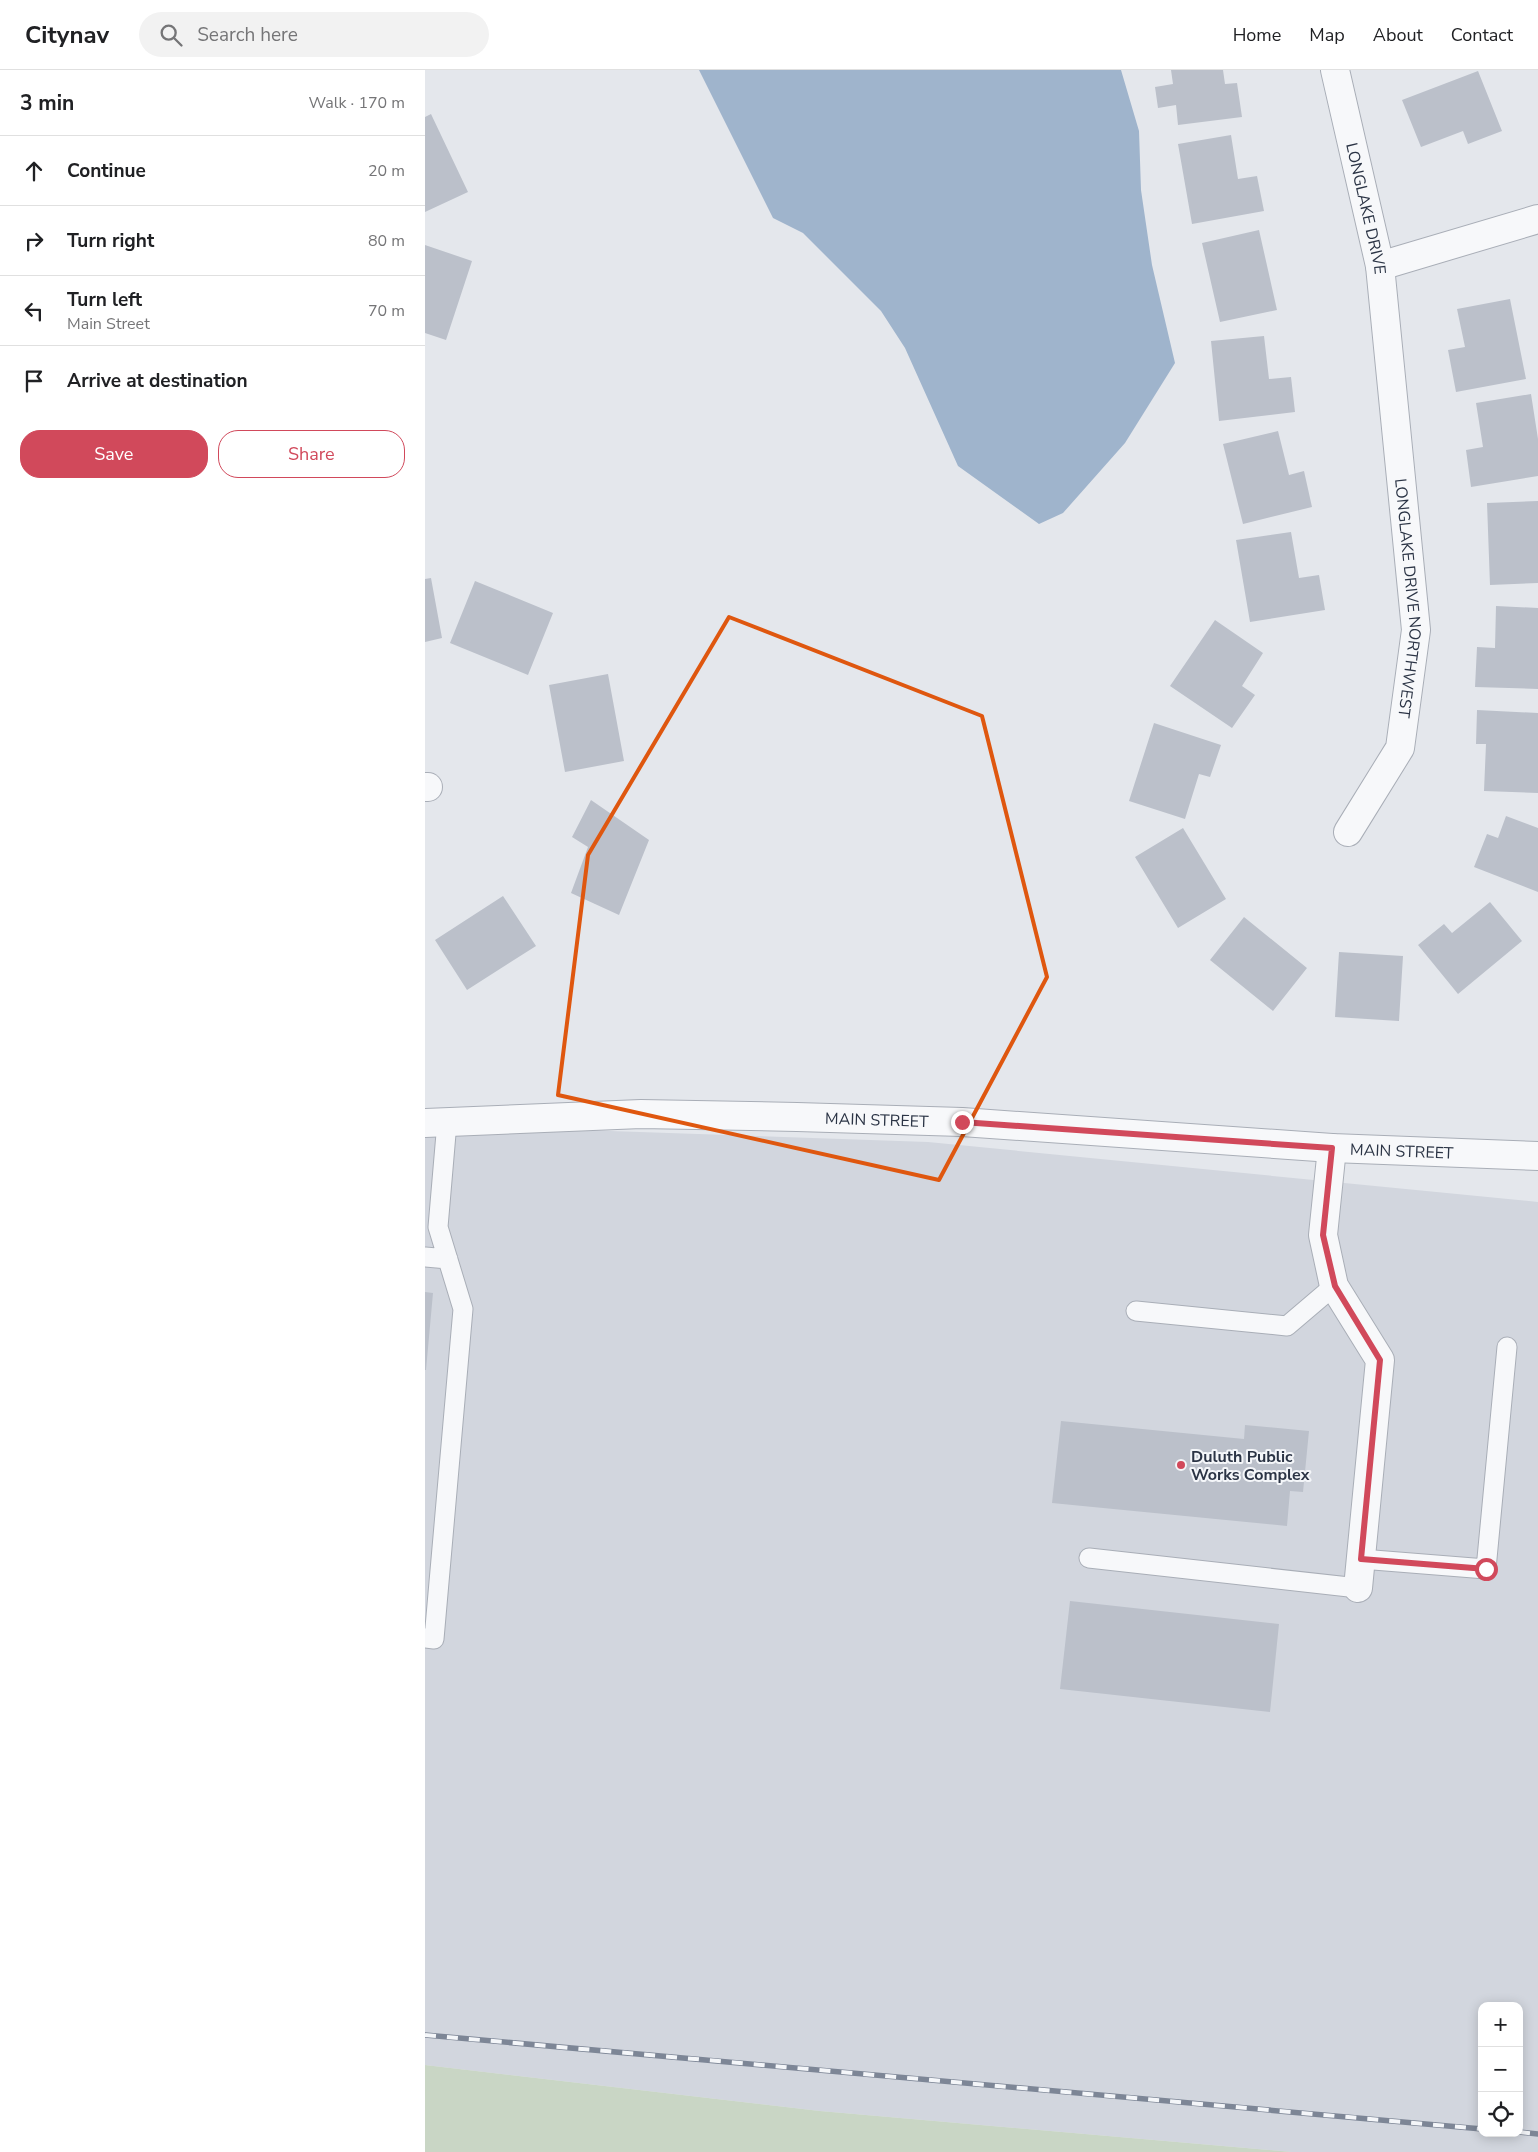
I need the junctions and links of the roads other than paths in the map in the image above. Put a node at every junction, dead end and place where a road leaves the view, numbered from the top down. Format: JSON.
{"nodes":[{"id":1,"x":1335,"y":70,"type":"edge"},
{"id":2,"x":1538,"y":219,"type":"edge"},
{"id":3,"x":1380,"y":266,"type":"junction"},
{"id":4,"x":1389,"y":349,"type":"joint"},
{"id":5,"x":1348,"y":832,"type":"dead end"},
{"id":6,"x":436,"y":1123,"type":"edge"},
{"id":7,"x":1332,"y":1148,"type":"junction"},
{"id":8,"x":1538,"y":1156,"type":"edge"},
{"id":9,"x":425,"y":1258,"type":"edge"},
{"id":10,"x":448,"y":1259,"type":"junction"},
{"id":11,"x":1335,"y":1286,"type":"junction"},
{"id":12,"x":1136,"y":1311,"type":"dead end"},
{"id":13,"x":1507,"y":1347,"type":"dead end"},
{"id":14,"x":1089,"y":1558,"type":"dead end"},
{"id":15,"x":1361,"y":1559,"type":"junction"},
{"id":16,"x":1357,"y":1588,"type":"joint"},
{"id":17,"x":425,"y":1638,"type":"edge"}],
"edges":[{"from":1,"to":3,"type":"street","name":"LONGLAKE DRIVE"},
{"from":2,"to":3,"type":"street"},
{"from":3,"to":4,"type":"street","name":"LONGLAKE DRIVE"},
{"from":4,"to":5,"type":"street","name":"LONGLAKE DRIVE NORTHWEST"},
{"from":6,"to":7,"type":"street","name":"MAIN STREET"},
{"from":6,"to":10,"type":"lane"},
{"from":7,"to":8,"type":"street","name":"MAIN STREET"},
{"from":7,"to":11,"type":"street"},
{"from":9,"to":10,"type":"lane"},
{"from":10,"to":17,"type":"lane"},
{"from":11,"to":12,"type":"lane"},
{"from":11,"to":15,"type":"street"},
{"from":13,"to":15,"type":"lane"},
{"from":14,"to":16,"type":"lane"},
{"from":15,"to":16,"type":"street"}]}
